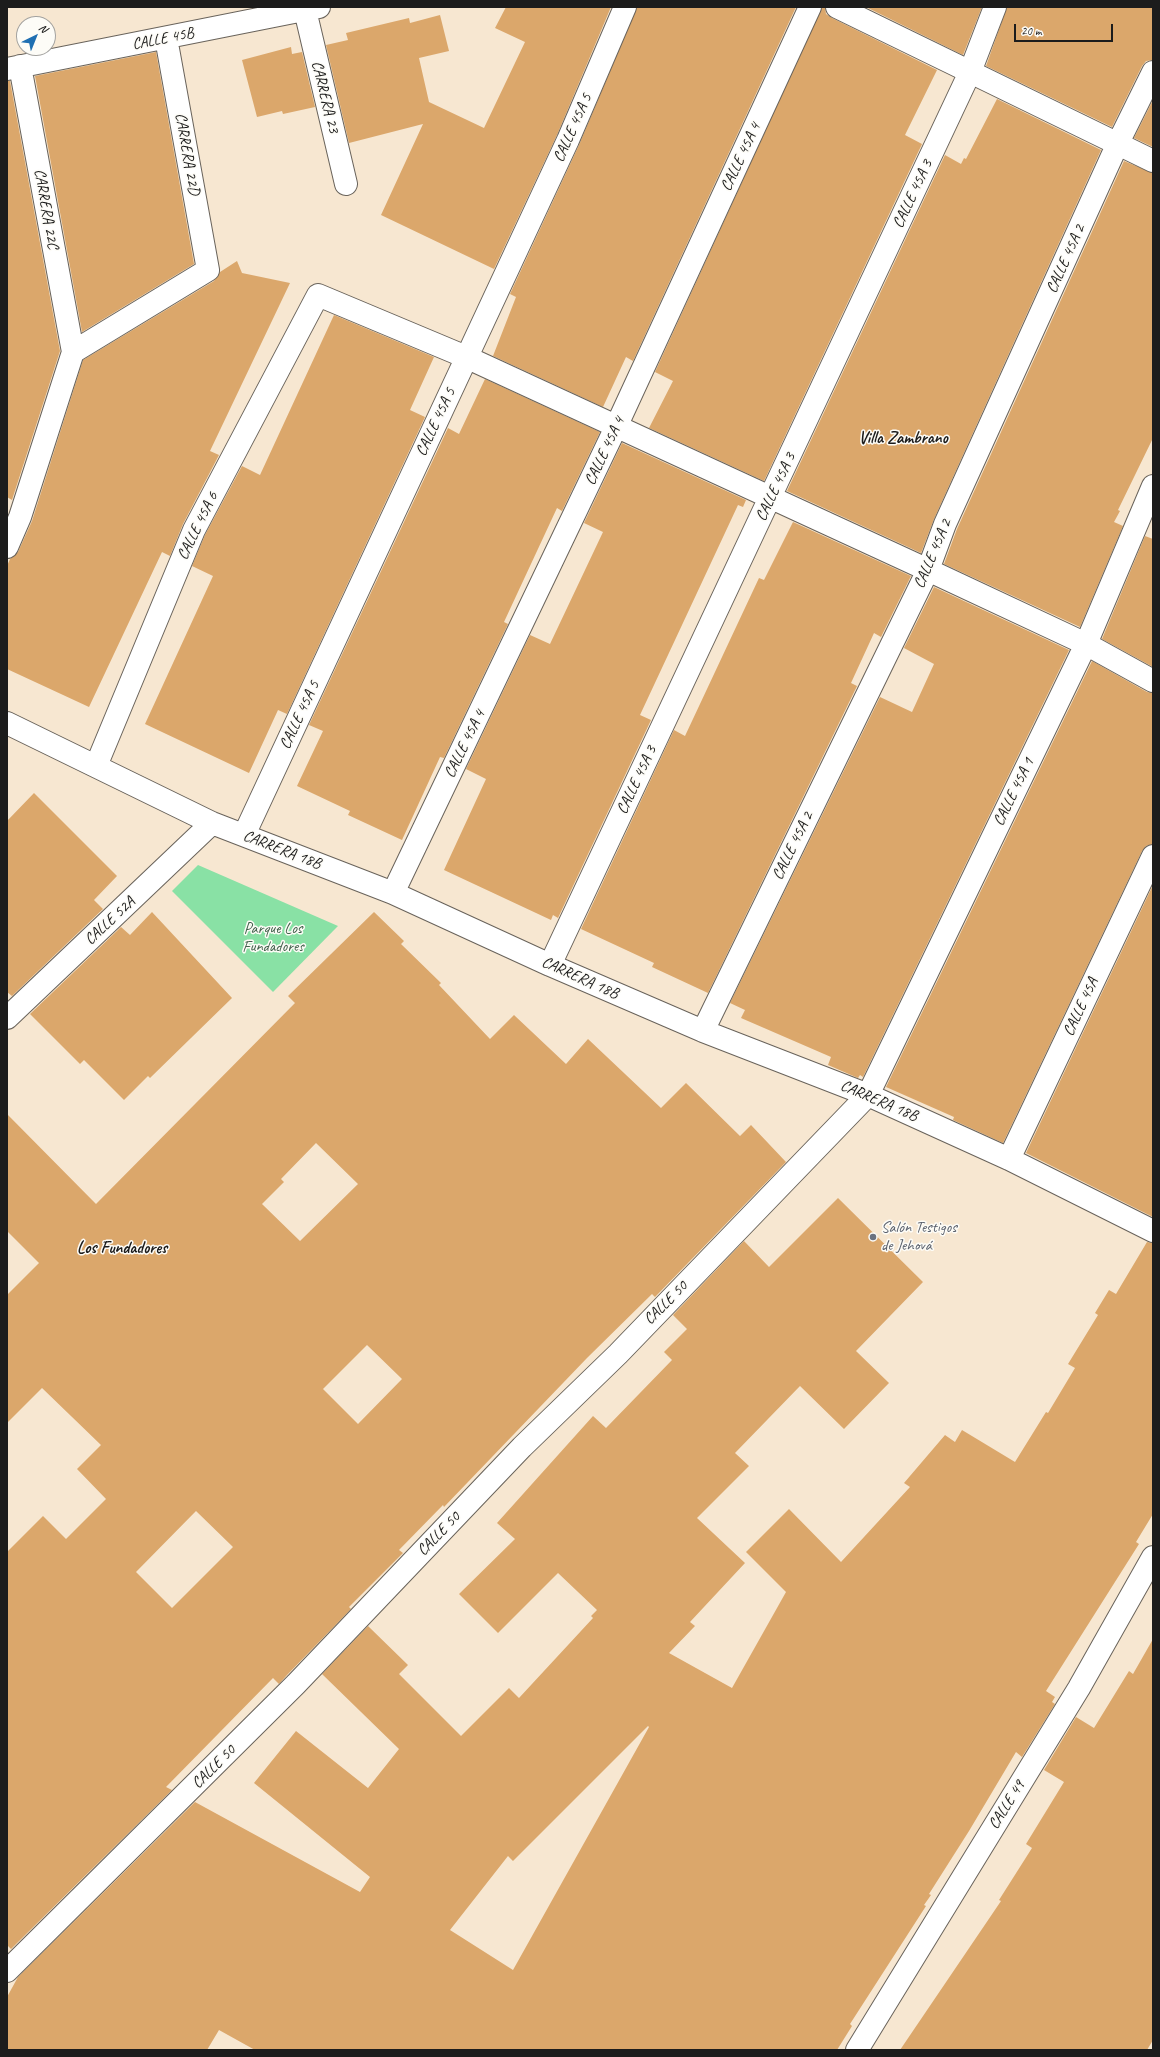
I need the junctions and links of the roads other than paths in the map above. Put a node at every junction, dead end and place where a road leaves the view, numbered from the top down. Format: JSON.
{"nodes":[{"id":1,"x":625,"y":7,"type":"edge"},
{"id":2,"x":810,"y":7,"type":"edge"},
{"id":3,"x":837,"y":7,"type":"edge"},
{"id":4,"x":995,"y":7,"type":"edge"},
{"id":5,"x":312,"y":9,"type":"edge"},
{"id":6,"x":166,"y":38,"type":"junction"},
{"id":7,"x":13,"y":68,"type":"edge"},
{"id":8,"x":970,"y":72,"type":"junction"},
{"id":9,"x":1153,"y":72,"type":"edge"},
{"id":10,"x":1118,"y":143,"type":"junction"},
{"id":11,"x":1153,"y":161,"type":"edge"},
{"id":12,"x":346,"y":184,"type":"dead end"},
{"id":13,"x":73,"y":352,"type":"junction"},
{"id":14,"x":466,"y":357,"type":"junction"},
{"id":15,"x":616,"y":427,"type":"junction"},
{"id":16,"x":1153,"y":486,"type":"edge"},
{"id":17,"x":770,"y":498,"type":"junction"},
{"id":18,"x":13,"y":513,"type":"edge"},
{"id":19,"x":7,"y":548,"type":"edge"},
{"id":20,"x":928,"y":570,"type":"junction"},
{"id":21,"x":1086,"y":644,"type":"junction"},
{"id":22,"x":1153,"y":681,"type":"edge"},
{"id":23,"x":7,"y":723,"type":"edge"},
{"id":24,"x":96,"y":766,"type":"junction"},
{"id":25,"x":212,"y":823,"type":"junction"},
{"id":26,"x":244,"y":835,"type":"junction"},
{"id":27,"x":1153,"y":856,"type":"edge"},
{"id":28,"x":394,"y":893,"type":"junction"},
{"id":29,"x":550,"y":965,"type":"junction"},
{"id":30,"x":7,"y":1018,"type":"edge"},
{"id":31,"x":703,"y":1031,"type":"junction"},
{"id":32,"x":868,"y":1094,"type":"junction"},
{"id":33,"x":1009,"y":1159,"type":"junction"},
{"id":34,"x":1153,"y":1231,"type":"edge"},
{"id":35,"x":1153,"y":1557,"type":"edge"},
{"id":36,"x":7,"y":1971,"type":"edge"},
{"id":37,"x":857,"y":2050,"type":"edge"}],
"edges":[{"from":1,"to":14,"type":"street","name":"CALLE 45A 5"},
{"from":2,"to":15,"type":"street","name":"CALLE 45A 4"},
{"from":3,"to":8,"type":"street"},
{"from":4,"to":8,"type":"street","name":"CALLE 45A 3"},
{"from":5,"to":6,"type":"street","name":"CALLE 45B"},
{"from":5,"to":12,"type":"street","name":"CARRERA 23"},
{"from":6,"to":7,"type":"street","name":"CALLE 45B"},
{"from":6,"to":13,"type":"street","name":"CARRERA 22D"},
{"from":7,"to":13,"type":"street","name":"CARRERA 22C"},
{"from":8,"to":10,"type":"street"},
{"from":8,"to":17,"type":"street","name":"CALLE 45A 3"},
{"from":9,"to":10,"type":"street","name":"CALLE 45A 2"},
{"from":10,"to":11,"type":"street"},
{"from":10,"to":20,"type":"street","name":"CALLE 45A 2"},
{"from":13,"to":18,"type":"street"},
{"from":14,"to":15,"type":"street"},
{"from":14,"to":24,"type":"street","name":"CALLE 45A 6"},
{"from":14,"to":26,"type":"street","name":"CALLE 45A 5"},
{"from":15,"to":17,"type":"street"},
{"from":15,"to":28,"type":"street","name":"CALLE 45A 4"},
{"from":16,"to":21,"type":"street","name":"CALLE 45A 1"},
{"from":17,"to":20,"type":"street"},
{"from":17,"to":29,"type":"street","name":"CALLE 45A 3"},
{"from":18,"to":19,"type":"street"},
{"from":20,"to":21,"type":"street"},
{"from":20,"to":31,"type":"street","name":"CALLE 45A 2"},
{"from":21,"to":22,"type":"street"},
{"from":21,"to":32,"type":"street","name":"CALLE 45A 1"},
{"from":23,"to":24,"type":"street","name":"CARRERA 18B"},
{"from":24,"to":25,"type":"street","name":"CARRERA 18B"},
{"from":25,"to":26,"type":"street","name":"CARRERA 18B"},
{"from":25,"to":30,"type":"street","name":"CALLE 52A"},
{"from":26,"to":28,"type":"street","name":"CARRERA 18B"},
{"from":27,"to":33,"type":"street","name":"CALLE 45A"},
{"from":28,"to":29,"type":"street","name":"CARRERA 18B"},
{"from":29,"to":31,"type":"street","name":"CARRERA 18B"},
{"from":31,"to":32,"type":"street","name":"CARRERA 18B"},
{"from":32,"to":33,"type":"street","name":"CARRERA 18B"},
{"from":32,"to":36,"type":"street","name":"CALLE 50"},
{"from":33,"to":34,"type":"street","name":"CARRERA 18B"},
{"from":35,"to":37,"type":"street","name":"CALLE 49"}]}
